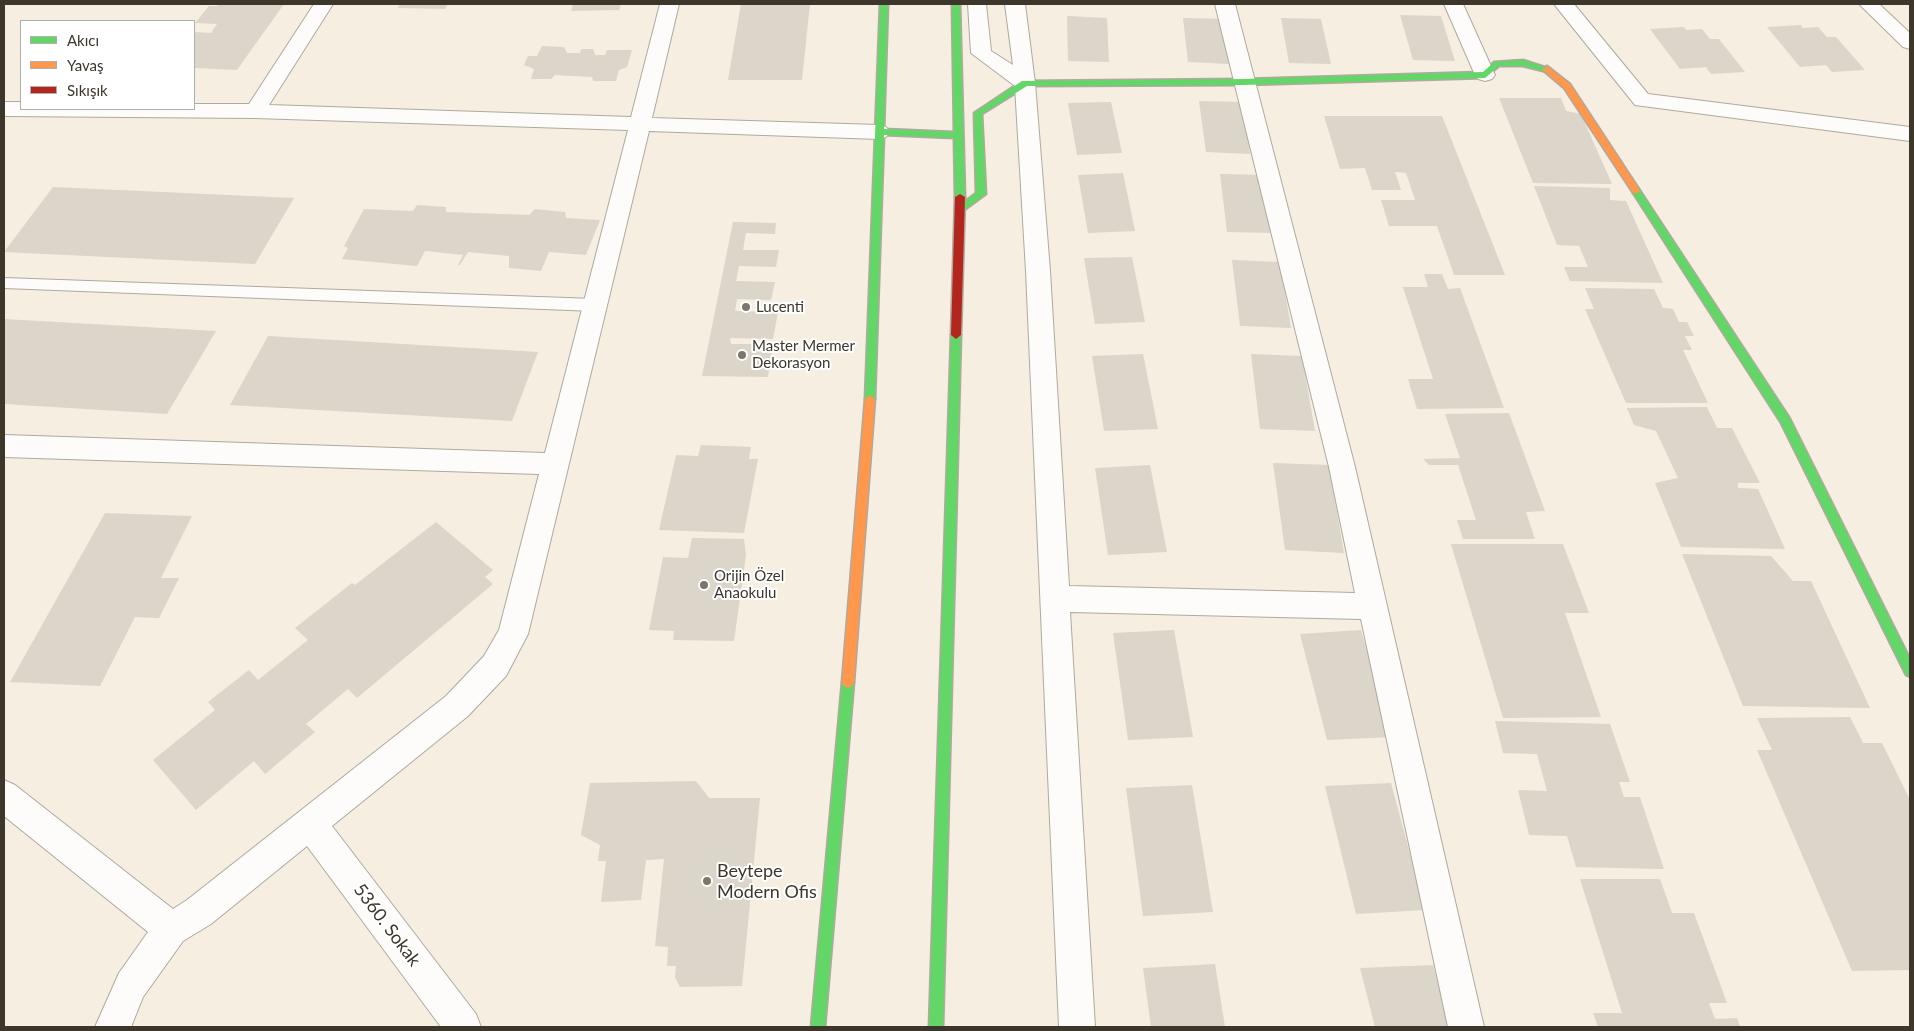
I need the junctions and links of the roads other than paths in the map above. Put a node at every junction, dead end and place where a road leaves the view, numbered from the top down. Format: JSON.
{"nodes":[{"id":1,"x":323,"y":4,"type":"edge"},
{"id":2,"x":670,"y":4,"type":"edge"},
{"id":3,"x":884,"y":4,"type":"edge"},
{"id":4,"x":956,"y":4,"type":"edge"},
{"id":5,"x":977,"y":4,"type":"edge"},
{"id":6,"x":1016,"y":4,"type":"edge"},
{"id":7,"x":1225,"y":4,"type":"edge"},
{"id":8,"x":1453,"y":4,"type":"edge"},
{"id":9,"x":1564,"y":4,"type":"edge"},
{"id":10,"x":1868,"y":4,"type":"edge"},
{"id":11,"x":1910,"y":43,"type":"edge"},
{"id":12,"x":1485,"y":75,"type":"junction"},
{"id":13,"x":1025,"y":82,"type":"junction"},
{"id":14,"x":1243,"y":82,"type":"junction"},
{"id":15,"x":4,"y":109,"type":"edge"},
{"id":16,"x":20,"y":109,"type":"edge"},
{"id":17,"x":130,"y":110,"type":"edge"},
{"id":18,"x":255,"y":111,"type":"junction"},
{"id":19,"x":640,"y":124,"type":"junction"},
{"id":20,"x":879,"y":132,"type":"junction"},
{"id":21,"x":1910,"y":134,"type":"edge"},
{"id":22,"x":959,"y":135,"type":"junction"},
{"id":23,"x":960,"y":209,"type":"junction"},
{"id":24,"x":4,"y":283,"type":"edge"},
{"id":25,"x":595,"y":305,"type":"junction"},
{"id":26,"x":4,"y":446,"type":"edge"},
{"id":27,"x":555,"y":464,"type":"junction"},
{"id":28,"x":1055,"y":599,"type":"junction"},
{"id":29,"x":1374,"y":606,"type":"junction"},
{"id":30,"x":1910,"y":671,"type":"edge"},
{"id":31,"x":4,"y":796,"type":"edge"},
{"id":32,"x":310,"y":823,"type":"junction"},
{"id":33,"x":171,"y":928,"type":"junction"},
{"id":34,"x":113,"y":1027,"type":"edge"},
{"id":35,"x":463,"y":1027,"type":"edge"},
{"id":36,"x":818,"y":1027,"type":"edge"},
{"id":37,"x":936,"y":1027,"type":"edge"},
{"id":38,"x":1077,"y":1027,"type":"edge"},
{"id":39,"x":1466,"y":1027,"type":"edge"}],
"edges":[{"from":1,"to":18,"type":"street"},
{"from":2,"to":19,"type":"street"},
{"from":3,"to":20,"type":"street"},
{"from":4,"to":22,"type":"street"},
{"from":5,"to":13,"type":"street"},
{"from":6,"to":13,"type":"street"},
{"from":7,"to":14,"type":"street"},
{"from":8,"to":12,"type":"street"},
{"from":9,"to":21,"type":"street"},
{"from":10,"to":11,"type":"street"},
{"from":12,"to":14,"type":"street"},
{"from":12,"to":30,"type":"street"},
{"from":13,"to":14,"type":"street"},
{"from":13,"to":23,"type":"street"},
{"from":13,"to":28,"type":"street"},
{"from":14,"to":29,"type":"street"},
{"from":15,"to":16,"type":"street"},
{"from":17,"to":18,"type":"street"},
{"from":18,"to":19,"type":"street"},
{"from":19,"to":20,"type":"street"},
{"from":19,"to":25,"type":"street"},
{"from":20,"to":22,"type":"street"},
{"from":20,"to":36,"type":"street"},
{"from":22,"to":23,"type":"street"},
{"from":23,"to":37,"type":"street"},
{"from":24,"to":25,"type":"lane"},
{"from":25,"to":27,"type":"street"},
{"from":26,"to":27,"type":"street"},
{"from":27,"to":32,"type":"street"},
{"from":28,"to":29,"type":"street"},
{"from":28,"to":38,"type":"street"},
{"from":29,"to":39,"type":"street"},
{"from":31,"to":33,"type":"street"},
{"from":32,"to":33,"type":"street"},
{"from":32,"to":35,"type":"street","name":"5360. Sokak"},
{"from":33,"to":34,"type":"street"}]}
